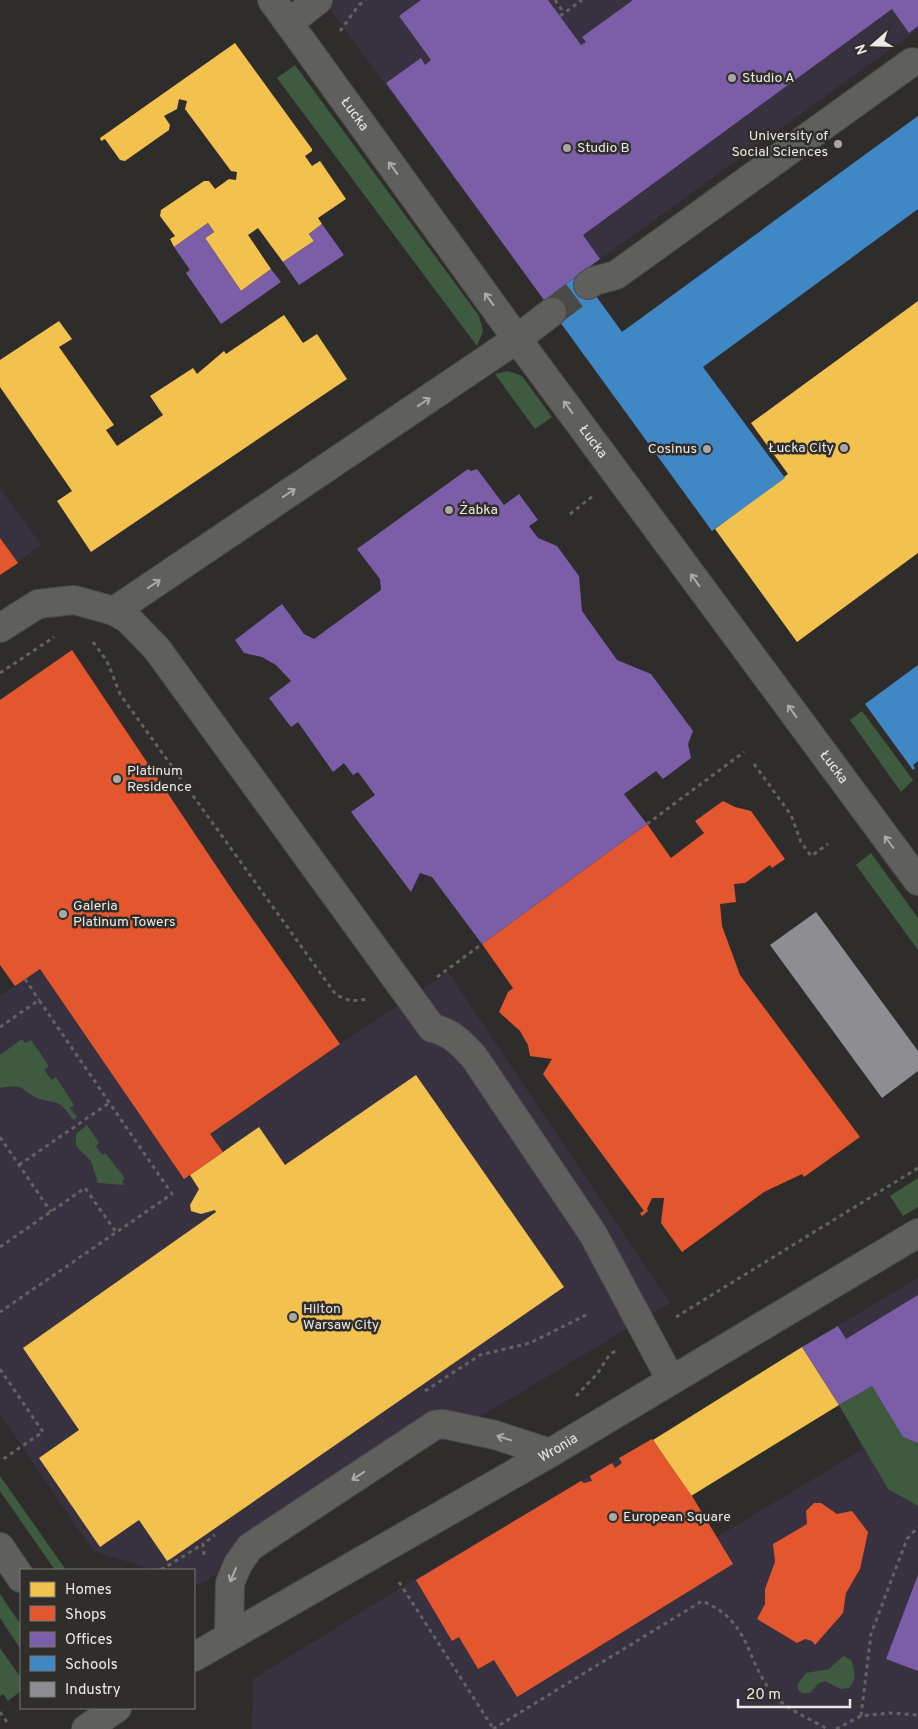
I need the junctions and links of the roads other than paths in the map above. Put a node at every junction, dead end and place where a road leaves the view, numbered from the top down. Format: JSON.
{"nodes":[{"id":1,"x":272,"y":0,"type":"edge"},
{"id":2,"x":318,"y":0,"type":"edge"},
{"id":3,"x":289,"y":23,"type":"junction"},
{"id":4,"x":912,"y":62,"type":"dead end"},
{"id":5,"x":588,"y":285,"type":"tunnel mouth"},
{"id":6,"x":552,"y":312,"type":"tunnel mouth"},
{"id":7,"x":517,"y":339,"type":"junction"},
{"id":8,"x":114,"y":611,"type":"junction"},
{"id":9,"x":0,"y":628,"type":"edge"},
{"id":10,"x":918,"y":881,"type":"edge"},
{"id":11,"x":918,"y":1233,"type":"edge"},
{"id":12,"x":671,"y":1380,"type":"junction"},
{"id":13,"x":550,"y":1453,"type":"junction"},
{"id":14,"x":0,"y":1547,"type":"edge"},
{"id":15,"x":20,"y":1577,"type":"edge"},
{"id":16,"x":229,"y":1635,"type":"junction"},
{"id":17,"x":195,"y":1656,"type":"edge"},
{"id":18,"x":116,"y":1714,"type":"edge"},
{"id":19,"x":86,"y":1729,"type":"edge"}],
"edges":[{"from":1,"to":3,"type":"street","name":"Łucka"},
{"from":2,"to":3,"type":"street"},
{"from":7,"to":3,"type":"street","name":"Łucka","one_way":true},
{"from":4,"to":5,"type":"street"},
{"from":6,"to":7,"type":"street"},
{"from":8,"to":7,"type":"street","one_way":true},
{"from":10,"to":7,"type":"street","name":"Łucka","one_way":true},
{"from":8,"to":9,"type":"street"},
{"from":8,"to":12,"type":"street"},
{"from":11,"to":12,"type":"street","name":"Wronia"},
{"from":12,"to":13,"type":"street","name":"Wronia"},
{"from":13,"to":16,"type":"street","name":"Wronia"},
{"from":13,"to":16,"type":"street","one_way":true},
{"from":14,"to":15,"type":"street"},
{"from":16,"to":17,"type":"street","name":"Wronia"},
{"from":18,"to":19,"type":"street"}]}
